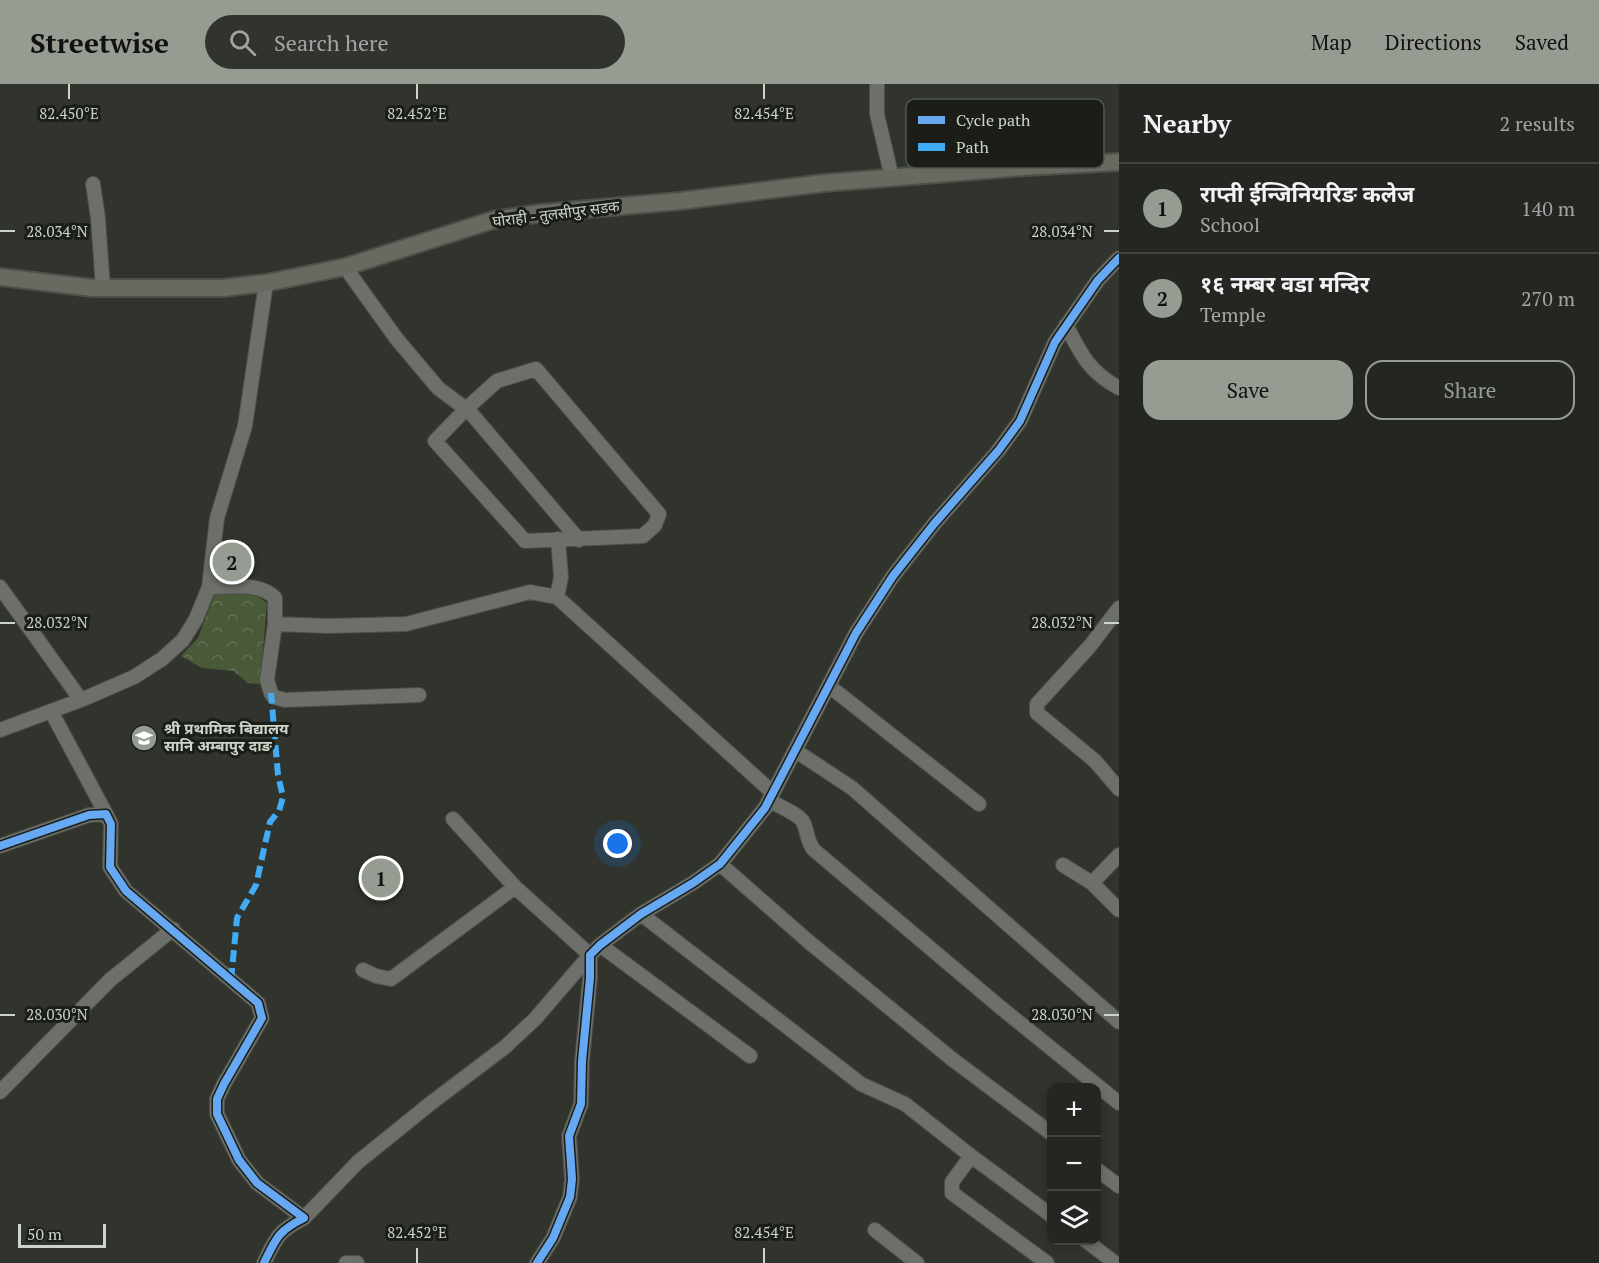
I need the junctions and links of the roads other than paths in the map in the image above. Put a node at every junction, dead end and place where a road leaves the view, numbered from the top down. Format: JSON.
{"nodes":[{"id":1,"x":877,"y":84,"type":"edge"},
{"id":2,"x":1119,"y":162,"type":"edge"},
{"id":3,"x":1104,"y":163,"type":"edge"},
{"id":4,"x":1012,"y":168,"type":"edge"},
{"id":5,"x":892,"y":178,"type":"junction"},
{"id":6,"x":93,"y":184,"type":"dead end"},
{"id":7,"x":1119,"y":258,"type":"edge"},
{"id":8,"x":345,"y":267,"type":"junction"},
{"id":9,"x":0,"y":277,"type":"edge"},
{"id":10,"x":266,"y":283,"type":"junction"},
{"id":11,"x":103,"y":288,"type":"junction"},
{"id":12,"x":1066,"y":325,"type":"junction"},
{"id":13,"x":1119,"y":388,"type":"edge"},
{"id":14,"x":465,"y":409,"type":"junction"},
{"id":15,"x":558,"y":539,"type":"junction"},
{"id":16,"x":579,"y":540,"type":"junction"},
{"id":17,"x":0,"y":587,"type":"edge"},
{"id":18,"x":209,"y":587,"type":"junction"},
{"id":19,"x":557,"y":597,"type":"junction"},
{"id":20,"x":1119,"y":608,"type":"edge"},
{"id":21,"x":275,"y":624,"type":"junction"},
{"id":22,"x":829,"y":686,"type":"junction"},
{"id":23,"x":419,"y":695,"type":"dead end"},
{"id":24,"x":81,"y":700,"type":"junction"},
{"id":25,"x":51,"y":711,"type":"junction"},
{"id":26,"x":0,"y":730,"type":"edge"},
{"id":27,"x":796,"y":751,"type":"junction"},
{"id":28,"x":1119,"y":789,"type":"edge"},
{"id":29,"x":770,"y":796,"type":"junction"},
{"id":30,"x":979,"y":804,"type":"dead end"},
{"id":31,"x":106,"y":814,"type":"junction"},
{"id":32,"x":453,"y":819,"type":"dead end"},
{"id":33,"x":0,"y":846,"type":"edge"},
{"id":34,"x":1119,"y":855,"type":"edge"},
{"id":35,"x":720,"y":864,"type":"junction"},
{"id":36,"x":1063,"y":865,"type":"dead end"},
{"id":37,"x":1092,"y":884,"type":"junction"},
{"id":38,"x":514,"y":887,"type":"junction"},
{"id":39,"x":1119,"y":910,"type":"edge"},
{"id":40,"x":641,"y":914,"type":"junction"},
{"id":41,"x":173,"y":929,"type":"junction"},
{"id":42,"x":595,"y":950,"type":"junction"},
{"id":43,"x":363,"y":970,"type":"dead end"},
{"id":44,"x":1119,"y":1022,"type":"edge"},
{"id":45,"x":750,"y":1056,"type":"dead end"},
{"id":46,"x":0,"y":1092,"type":"edge"},
{"id":47,"x":1119,"y":1103,"type":"edge"},
{"id":48,"x":1047,"y":1130,"type":"edge"},
{"id":49,"x":971,"y":1156,"type":"junction"},
{"id":50,"x":1101,"y":1173,"type":"edge"},
{"id":51,"x":1119,"y":1186,"type":"edge"},
{"id":52,"x":1047,"y":1212,"type":"edge"},
{"id":53,"x":304,"y":1218,"type":"junction"},
{"id":54,"x":875,"y":1230,"type":"dead end"},
{"id":55,"x":1092,"y":1245,"type":"edge"},
{"id":56,"x":264,"y":1263,"type":"edge"},
{"id":57,"x":346,"y":1263,"type":"edge"},
{"id":58,"x":357,"y":1263,"type":"edge"},
{"id":59,"x":537,"y":1263,"type":"edge"},
{"id":60,"x":917,"y":1263,"type":"edge"},
{"id":61,"x":1047,"y":1263,"type":"edge"},
{"id":62,"x":1115,"y":1263,"type":"edge"}],
"edges":[{"from":1,"to":5,"type":"street"},
{"from":2,"to":3,"type":"main road","name":"घोराही - तुलसीपुर सडक"},
{"from":4,"to":5,"type":"main road","name":"घोराही - तुलसीपुर सडक"},
{"from":5,"to":8,"type":"main road","name":"घोराही - तुलसीपुर सडक"},
{"from":6,"to":11,"type":"street"},
{"from":7,"to":12,"type":"street"},
{"from":8,"to":10,"type":"main road","name":"घोराही - तुलसीपुर सडक"},
{"from":8,"to":14,"type":"street"},
{"from":9,"to":11,"type":"main road","name":"घोराही - तुलसीपुर सडक"},
{"from":10,"to":11,"type":"main road","name":"घोराही - तुलसीपुर सडक"},
{"from":10,"to":18,"type":"street"},
{"from":12,"to":13,"type":"street"},
{"from":12,"to":22,"type":"street"},
{"from":14,"to":15,"type":"street"},
{"from":14,"to":16,"type":"street"},
{"from":14,"to":16,"type":"street"},
{"from":15,"to":16,"type":"street"},
{"from":15,"to":19,"type":"street"},
{"from":17,"to":24,"type":"street"},
{"from":18,"to":21,"type":"street"},
{"from":18,"to":24,"type":"street"},
{"from":19,"to":21,"type":"street"},
{"from":19,"to":29,"type":"street"},
{"from":20,"to":28,"type":"street"},
{"from":21,"to":23,"type":"street"},
{"from":22,"to":27,"type":"street"},
{"from":22,"to":30,"type":"street"},
{"from":24,"to":25,"type":"street"},
{"from":25,"to":26,"type":"street"},
{"from":25,"to":31,"type":"street"},
{"from":27,"to":29,"type":"street"},
{"from":27,"to":44,"type":"street"},
{"from":29,"to":35,"type":"street"},
{"from":29,"to":47,"type":"street"},
{"from":31,"to":33,"type":"street"},
{"from":31,"to":41,"type":"street"},
{"from":32,"to":38,"type":"street"},
{"from":34,"to":37,"type":"street"},
{"from":35,"to":40,"type":"street"},
{"from":35,"to":48,"type":"street"},
{"from":36,"to":37,"type":"street"},
{"from":37,"to":39,"type":"street"},
{"from":38,"to":42,"type":"street"},
{"from":38,"to":43,"type":"street"},
{"from":40,"to":42,"type":"street"},
{"from":40,"to":49,"type":"street"},
{"from":41,"to":46,"type":"street"},
{"from":41,"to":53,"type":"street"},
{"from":42,"to":45,"type":"street"},
{"from":42,"to":53,"type":"street"},
{"from":42,"to":59,"type":"street"},
{"from":49,"to":52,"type":"street"},
{"from":49,"to":61,"type":"street"},
{"from":50,"to":51,"type":"street"},
{"from":53,"to":56,"type":"street"},
{"from":54,"to":60,"type":"street"},
{"from":55,"to":62,"type":"street"},
{"from":57,"to":58,"type":"street"}]}
